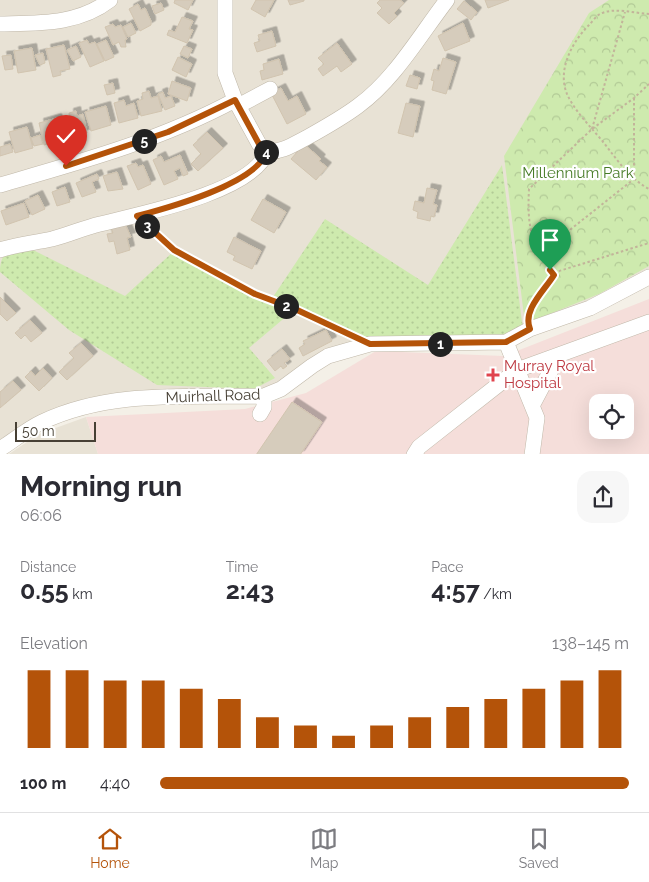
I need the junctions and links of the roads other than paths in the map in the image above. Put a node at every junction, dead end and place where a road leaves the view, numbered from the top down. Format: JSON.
{"nodes":[{"id":1,"x":110,"y":0,"type":"edge"},
{"id":2,"x":225,"y":0,"type":"edge"},
{"id":3,"x":447,"y":0,"type":"edge"},
{"id":4,"x":0,"y":24,"type":"edge"},
{"id":5,"x":270,"y":89,"type":"dead end"},
{"id":6,"x":237,"y":103,"type":"junction"},
{"id":7,"x":267,"y":151,"type":"junction"},
{"id":8,"x":0,"y":185,"type":"edge"},
{"id":9,"x":0,"y":250,"type":"edge"},
{"id":10,"x":649,"y":277,"type":"edge"},
{"id":11,"x":649,"y":322,"type":"edge"},
{"id":12,"x":506,"y":342,"type":"junction"},
{"id":13,"x":559,"y":355,"type":"junction"},
{"id":14,"x":517,"y":370,"type":"junction"},
{"id":15,"x":264,"y":396,"type":"junction"},
{"id":16,"x":532,"y":404,"type":"junction"},
{"id":17,"x":260,"y":414,"type":"dead end"},
{"id":18,"x":0,"y":450,"type":"edge"},
{"id":19,"x":414,"y":454,"type":"edge"},
{"id":20,"x":532,"y":454,"type":"edge"}],
"edges":[{"from":1,"to":4,"type":"street"},
{"from":2,"to":6,"type":"street"},
{"from":3,"to":7,"type":"street"},
{"from":5,"to":6,"type":"street"},
{"from":6,"to":7,"type":"street"},
{"from":6,"to":8,"type":"street"},
{"from":7,"to":9,"type":"street"},
{"from":10,"to":12,"type":"street","name":"Muirhall Road"},
{"from":11,"to":13,"type":"street"},
{"from":12,"to":14,"type":"street"},
{"from":12,"to":15,"type":"street","name":"Muirhall Road"},
{"from":13,"to":14,"type":"street"},
{"from":13,"to":16,"type":"street"},
{"from":14,"to":16,"type":"street"},
{"from":14,"to":19,"type":"street"},
{"from":15,"to":17,"type":"street"},
{"from":15,"to":18,"type":"street","name":"Muirhall Road"},
{"from":16,"to":20,"type":"street"}]}
